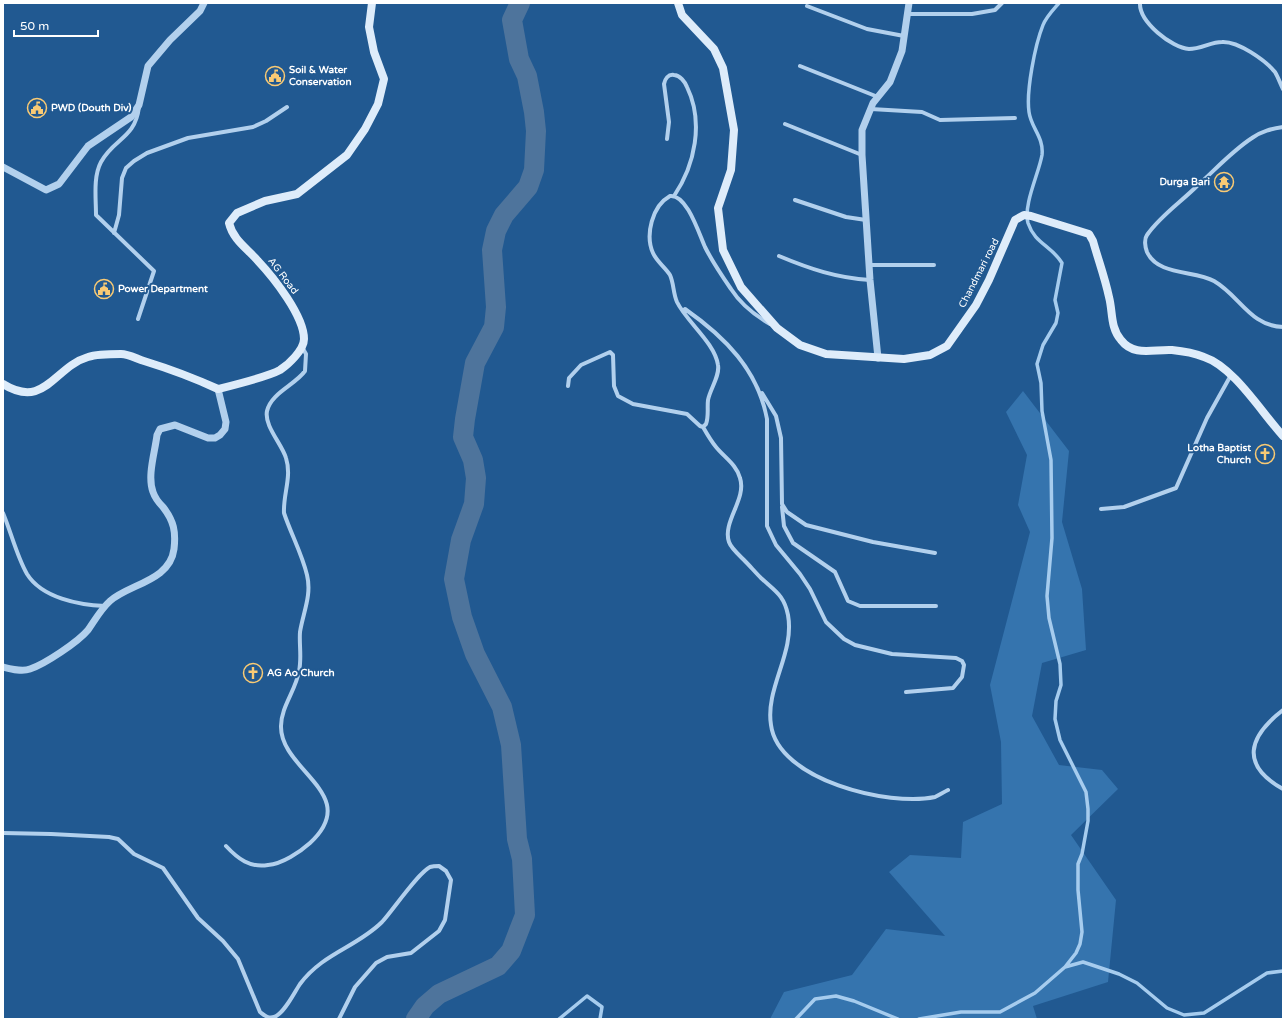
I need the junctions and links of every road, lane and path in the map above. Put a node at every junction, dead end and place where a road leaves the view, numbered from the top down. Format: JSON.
{"nodes":[{"id":1,"x":204,"y":3,"type":"edge"},
{"id":2,"x":372,"y":3,"type":"edge"},
{"id":3,"x":678,"y":3,"type":"edge"},
{"id":4,"x":910,"y":3,"type":"edge"},
{"id":5,"x":1002,"y":3,"type":"edge"},
{"id":6,"x":1140,"y":3,"type":"edge"},
{"id":7,"x":807,"y":6,"type":"dead end"},
{"id":8,"x":908,"y":14,"type":"junction"},
{"id":9,"x":905,"y":36,"type":"junction"},
{"id":10,"x":800,"y":66,"type":"dead end"},
{"id":11,"x":1283,"y":89,"type":"edge"},
{"id":12,"x":878,"y":97,"type":"junction"},
{"id":13,"x":140,"y":105,"type":"junction"},
{"id":14,"x":287,"y":107,"type":"dead end"},
{"id":15,"x":871,"y":109,"type":"junction"},
{"id":16,"x":1015,"y":118,"type":"dead end"},
{"id":17,"x":785,"y":124,"type":"dead end"},
{"id":18,"x":1283,"y":127,"type":"edge"},
{"id":19,"x":667,"y":138,"type":"dead end"},
{"id":20,"x":862,"y":154,"type":"junction"},
{"id":21,"x":3,"y":167,"type":"edge"},
{"id":22,"x":674,"y":196,"type":"junction"},
{"id":23,"x":795,"y":200,"type":"dead end"},
{"id":24,"x":866,"y":220,"type":"junction"},
{"id":25,"x":114,"y":233,"type":"junction"},
{"id":26,"x":779,"y":256,"type":"dead end"},
{"id":27,"x":869,"y":265,"type":"junction"},
{"id":28,"x":934,"y":265,"type":"dead end"},
{"id":29,"x":870,"y":280,"type":"junction"},
{"id":30,"x":681,"y":307,"type":"junction"},
{"id":31,"x":138,"y":319,"type":"dead end"},
{"id":32,"x":1283,"y":327,"type":"edge"},
{"id":33,"x":777,"y":328,"type":"junction"},
{"id":34,"x":302,"y":347,"type":"junction"},
{"id":35,"x":878,"y":358,"type":"junction"},
{"id":36,"x":1231,"y":374,"type":"junction"},
{"id":37,"x":755,"y":383,"type":"junction"},
{"id":38,"x":3,"y":384,"type":"edge"},
{"id":39,"x":568,"y":386,"type":"dead end"},
{"id":40,"x":218,"y":389,"type":"junction"},
{"id":41,"x":703,"y":427,"type":"junction"},
{"id":42,"x":1283,"y":436,"type":"edge"},
{"id":43,"x":782,"y":504,"type":"junction"},
{"id":44,"x":1101,"y":509,"type":"dead end"},
{"id":45,"x":3,"y":514,"type":"edge"},
{"id":46,"x":935,"y":553,"type":"dead end"},
{"id":47,"x":105,"y":606,"type":"junction"},
{"id":48,"x":936,"y":606,"type":"dead end"},
{"id":49,"x":3,"y":667,"type":"edge"},
{"id":50,"x":906,"y":692,"type":"dead end"},
{"id":51,"x":1283,"y":710,"type":"edge"},
{"id":52,"x":948,"y":790,"type":"dead end"},
{"id":53,"x":1283,"y":790,"type":"edge"},
{"id":54,"x":3,"y":833,"type":"edge"},
{"id":55,"x":226,"y":846,"type":"dead end"},
{"id":56,"x":339,"y":1019,"type":"edge"}],
"edges":[{"from":1,"to":13,"type":"street"},
{"from":2,"to":34,"type":"main road","name":"AG Road"},
{"from":3,"to":33,"type":"main road","name":"Chandmari road"},
{"from":4,"to":8,"type":"street"},
{"from":5,"to":8,"type":"street"},
{"from":6,"to":11,"type":"street"},
{"from":7,"to":9,"type":"street"},
{"from":8,"to":9,"type":"street"},
{"from":9,"to":12,"type":"street"},
{"from":10,"to":12,"type":"street"},
{"from":12,"to":15,"type":"street"},
{"from":13,"to":21,"type":"street"},
{"from":13,"to":25,"type":"street"},
{"from":14,"to":25,"type":"street"},
{"from":15,"to":16,"type":"street"},
{"from":15,"to":20,"type":"street"},
{"from":17,"to":20,"type":"street"},
{"from":18,"to":32,"type":"street"},
{"from":19,"to":22,"type":"street"},
{"from":20,"to":24,"type":"street"},
{"from":22,"to":30,"type":"street"},
{"from":22,"to":33,"type":"street"},
{"from":23,"to":24,"type":"street"},
{"from":24,"to":27,"type":"street"},
{"from":25,"to":31,"type":"street"},
{"from":26,"to":29,"type":"street"},
{"from":27,"to":28,"type":"street"},
{"from":27,"to":29,"type":"street"},
{"from":29,"to":35,"type":"street"},
{"from":30,"to":37,"type":"street"},
{"from":30,"to":41,"type":"street"},
{"from":33,"to":35,"type":"main road","name":"Chandmari road"},
{"from":34,"to":40,"type":"main road"},
{"from":34,"to":55,"type":"street"},
{"from":35,"to":36,"type":"main road","name":"Chandmari road"},
{"from":36,"to":42,"type":"main road","name":"Chandmari road"},
{"from":36,"to":44,"type":"street"},
{"from":37,"to":43,"type":"street"},
{"from":37,"to":50,"type":"street"},
{"from":38,"to":40,"type":"main road"},
{"from":39,"to":41,"type":"street"},
{"from":40,"to":47,"type":"street"},
{"from":41,"to":52,"type":"street"},
{"from":43,"to":46,"type":"street"},
{"from":43,"to":48,"type":"street"},
{"from":45,"to":47,"type":"street"},
{"from":47,"to":49,"type":"street"},
{"from":51,"to":53,"type":"street"},
{"from":54,"to":56,"type":"street"}]}
